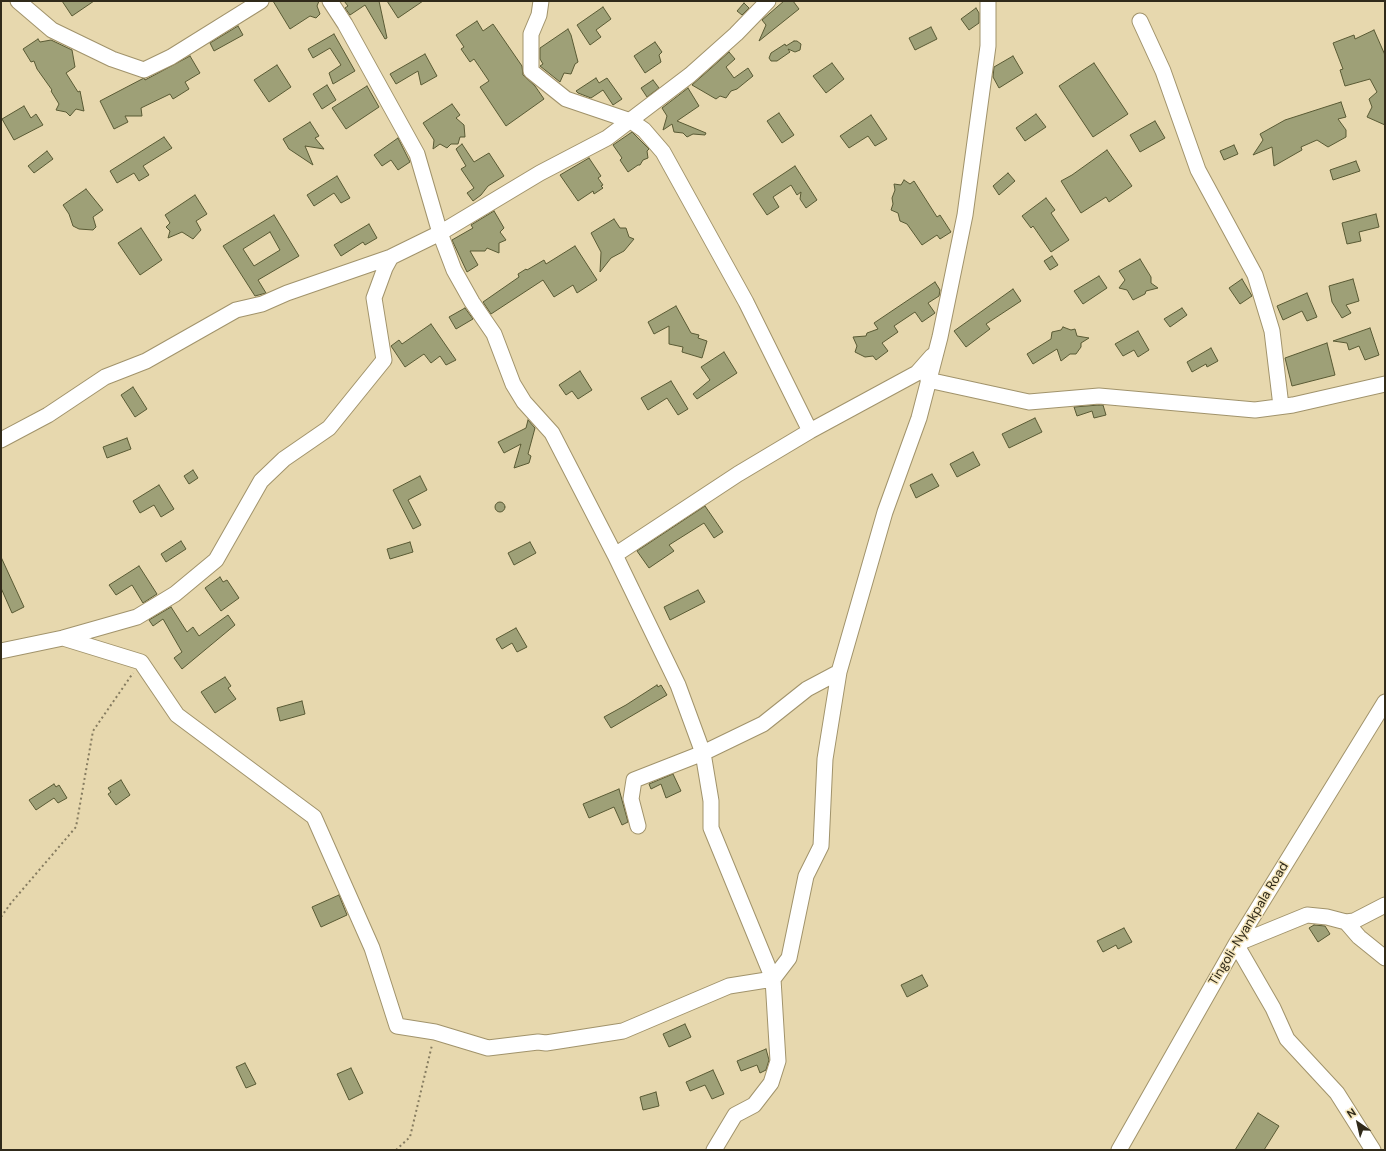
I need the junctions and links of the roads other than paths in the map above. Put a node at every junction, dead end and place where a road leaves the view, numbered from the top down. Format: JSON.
{"nodes":[{"id":1,"x":18,"y":1,"type":"edge"},
{"id":2,"x":261,"y":1,"type":"edge"},
{"id":3,"x":330,"y":1,"type":"edge"},
{"id":4,"x":541,"y":1,"type":"edge"},
{"id":5,"x":768,"y":1,"type":"edge"},
{"id":6,"x":988,"y":1,"type":"edge"},
{"id":7,"x":1140,"y":21,"type":"dead end"},
{"id":8,"x":631,"y":121,"type":"junction"},
{"id":9,"x":440,"y":234,"type":"junction"},
{"id":10,"x":391,"y":257,"type":"junction"},
{"id":11,"x":934,"y":354,"type":"junction"},
{"id":12,"x":928,"y":380,"type":"junction"},
{"id":13,"x":1385,"y":384,"type":"edge"},
{"id":14,"x":1282,"y":406,"type":"junction"},
{"id":15,"x":810,"y":431,"type":"junction"},
{"id":16,"x":1,"y":440,"type":"edge"},
{"id":17,"x":615,"y":555,"type":"junction"},
{"id":18,"x":63,"y":638,"type":"junction"},
{"id":19,"x":1,"y":651,"type":"edge"},
{"id":20,"x":839,"y":672,"type":"junction"},
{"id":21,"x":1385,"y":702,"type":"edge"},
{"id":22,"x":703,"y":753,"type":"junction"},
{"id":23,"x":638,"y":826,"type":"dead end"},
{"id":24,"x":1385,"y":905,"type":"edge"},
{"id":25,"x":1346,"y":922,"type":"junction"},
{"id":26,"x":1236,"y":944,"type":"junction"},
{"id":27,"x":1385,"y":958,"type":"edge"},
{"id":28,"x":773,"y":979,"type":"junction"},
{"id":29,"x":714,"y":1150,"type":"edge"},
{"id":30,"x":1119,"y":1150,"type":"edge"},
{"id":31,"x":1372,"y":1150,"type":"edge"}],
"edges":[{"from":1,"to":2,"type":"street"},
{"from":3,"to":9,"type":"street"},
{"from":4,"to":8,"type":"street"},
{"from":5,"to":8,"type":"street"},
{"from":6,"to":11,"type":"street"},
{"from":7,"to":14,"type":"street"},
{"from":8,"to":9,"type":"street"},
{"from":8,"to":15,"type":"street"},
{"from":9,"to":10,"type":"street"},
{"from":9,"to":17,"type":"street"},
{"from":10,"to":16,"type":"street"},
{"from":10,"to":18,"type":"street"},
{"from":11,"to":12,"type":"street"},
{"from":11,"to":15,"type":"street"},
{"from":12,"to":14,"type":"street"},
{"from":12,"to":20,"type":"street"},
{"from":13,"to":14,"type":"street"},
{"from":15,"to":17,"type":"street"},
{"from":17,"to":22,"type":"street"},
{"from":18,"to":19,"type":"street"},
{"from":18,"to":28,"type":"street"},
{"from":20,"to":22,"type":"street"},
{"from":20,"to":28,"type":"street"},
{"from":21,"to":26,"type":"street","name":"Tingoli-Nyankpala Road"},
{"from":22,"to":23,"type":"street"},
{"from":22,"to":28,"type":"street"},
{"from":24,"to":25,"type":"street"},
{"from":25,"to":26,"type":"street"},
{"from":25,"to":27,"type":"street"},
{"from":26,"to":30,"type":"street","name":"Tingoli-Nyankpala Road"},
{"from":26,"to":31,"type":"street"},
{"from":28,"to":29,"type":"street"}]}
